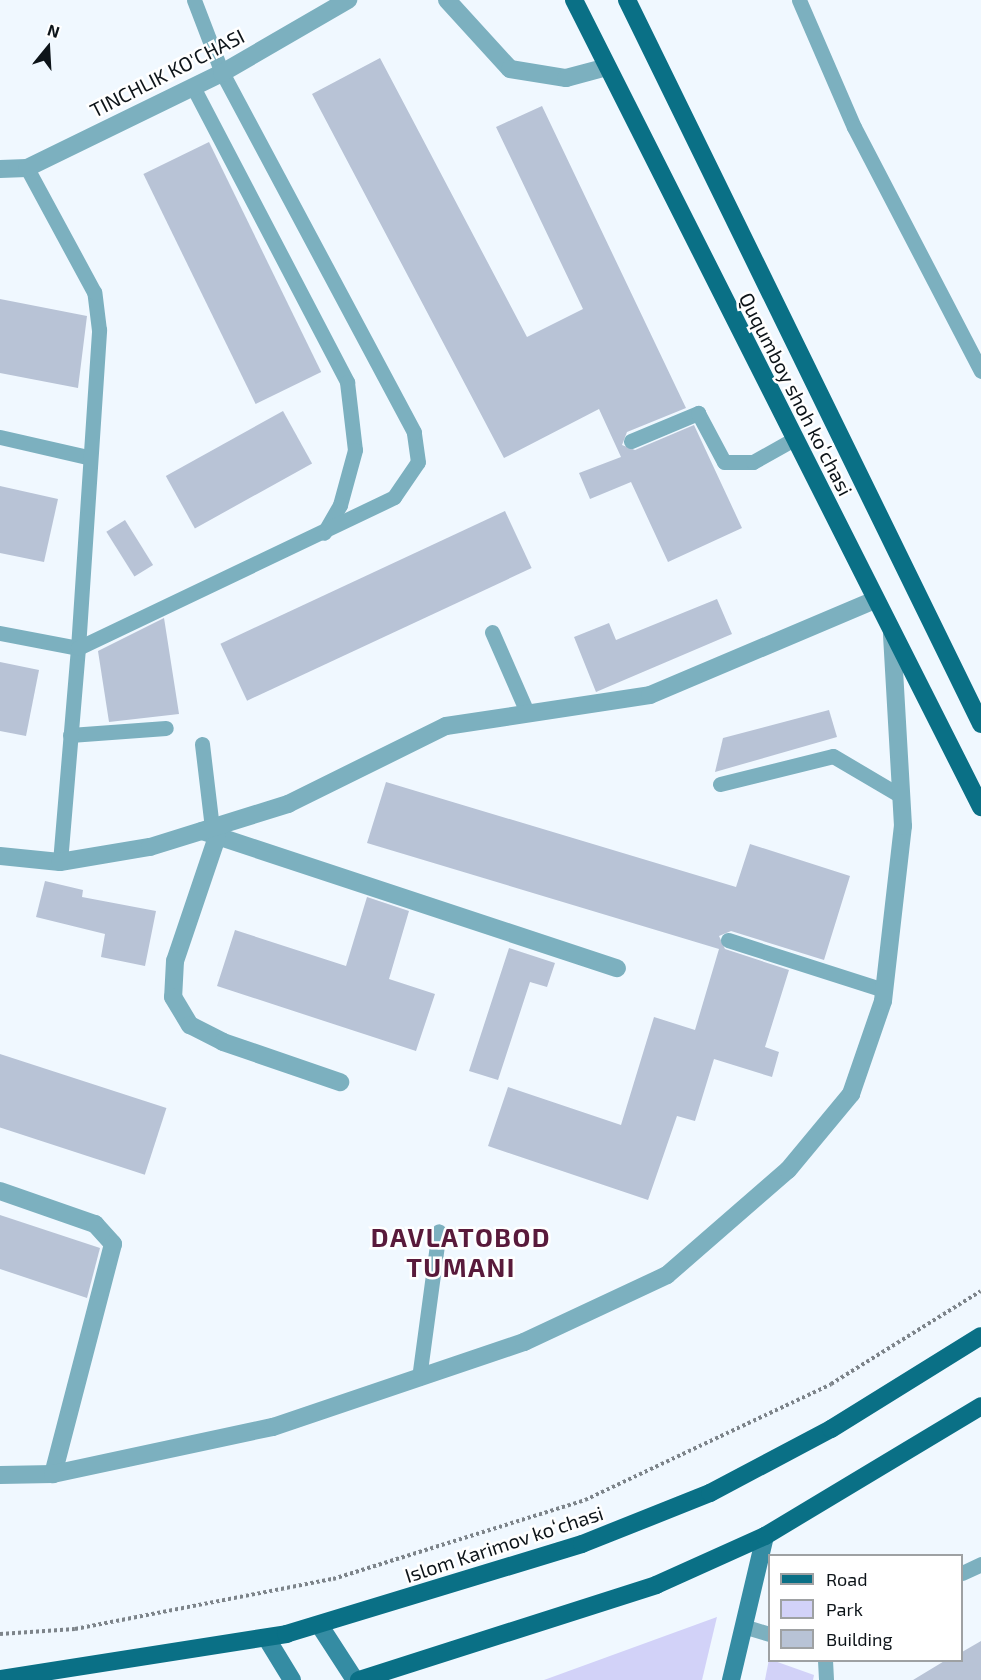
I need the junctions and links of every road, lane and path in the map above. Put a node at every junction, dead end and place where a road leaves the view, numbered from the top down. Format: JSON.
{"nodes":[{"id":1,"x":194,"y":0,"type":"edge"},
{"id":2,"x":348,"y":0,"type":"edge"},
{"id":3,"x":447,"y":0,"type":"edge"},
{"id":4,"x":574,"y":0,"type":"edge"},
{"id":5,"x":627,"y":0,"type":"edge"},
{"id":6,"x":799,"y":0,"type":"edge"},
{"id":7,"x":607,"y":67,"type":"junction"},
{"id":8,"x":222,"y":73,"type":"junction"},
{"id":9,"x":192,"y":87,"type":"junction"},
{"id":10,"x":27,"y":168,"type":"junction"},
{"id":11,"x":0,"y":169,"type":"edge"},
{"id":12,"x":981,"y":371,"type":"edge"},
{"id":13,"x":0,"y":437,"type":"edge"},
{"id":14,"x":794,"y":439,"type":"junction"},
{"id":15,"x":631,"y":441,"type":"dead end"},
{"id":16,"x":87,"y":457,"type":"junction"},
{"id":17,"x":324,"y":533,"type":"junction"},
{"id":18,"x":875,"y":600,"type":"junction"},
{"id":19,"x":492,"y":632,"type":"dead end"},
{"id":20,"x":0,"y":633,"type":"edge"},
{"id":21,"x":892,"y":634,"type":"junction"},
{"id":22,"x":78,"y":648,"type":"junction"},
{"id":23,"x":527,"y":712,"type":"junction"},
{"id":24,"x":981,"y":724,"type":"edge"},
{"id":25,"x":166,"y":728,"type":"dead end"},
{"id":26,"x":70,"y":735,"type":"junction"},
{"id":27,"x":202,"y":744,"type":"dead end"},
{"id":28,"x":720,"y":784,"type":"dead end"},
{"id":29,"x":901,"y":796,"type":"junction"},
{"id":30,"x":981,"y":807,"type":"edge"},
{"id":31,"x":210,"y":832,"type":"junction"},
{"id":32,"x":0,"y":856,"type":"edge"},
{"id":33,"x":60,"y":862,"type":"junction"},
{"id":34,"x":728,"y":940,"type":"dead end"},
{"id":35,"x":617,"y":968,"type":"dead end"},
{"id":36,"x":884,"y":990,"type":"junction"},
{"id":37,"x":340,"y":1082,"type":"dead end"},
{"id":38,"x":0,"y":1191,"type":"edge"},
{"id":39,"x":439,"y":1231,"type":"dead end"},
{"id":40,"x":981,"y":1291,"type":"edge"},
{"id":41,"x":981,"y":1336,"type":"edge"},
{"id":42,"x":419,"y":1378,"type":"junction"},
{"id":43,"x":981,"y":1406,"type":"edge"},
{"id":44,"x":53,"y":1474,"type":"junction"},
{"id":45,"x":0,"y":1475,"type":"edge"},
{"id":46,"x":765,"y":1536,"type":"junction"},
{"id":47,"x":981,"y":1564,"type":"edge"},
{"id":48,"x":963,"y":1573,"type":"edge"},
{"id":49,"x":320,"y":1626,"type":"junction"},
{"id":50,"x":743,"y":1626,"type":"junction"},
{"id":51,"x":768,"y":1633,"type":"edge"},
{"id":52,"x":0,"y":1634,"type":"edge"},
{"id":53,"x":267,"y":1639,"type":"junction"},
{"id":54,"x":825,"y":1662,"type":"edge"},
{"id":55,"x":0,"y":1679,"type":"edge"},
{"id":56,"x":292,"y":1680,"type":"edge"},
{"id":57,"x":357,"y":1680,"type":"edge"},
{"id":58,"x":731,"y":1680,"type":"edge"},
{"id":59,"x":826,"y":1680,"type":"edge"}],
"edges":[{"from":1,"to":8,"type":"lane"},
{"from":2,"to":8,"type":"street","name":"TINCHLIK KO'CHASI"},
{"from":3,"to":7,"type":"street"},
{"from":4,"to":7,"type":"main road","name":"Ququmboy shoh koʻchasi"},
{"from":5,"to":24,"type":"main road","name":"Ququmboy shoh koʻchasi"},
{"from":6,"to":12,"type":"lane"},
{"from":7,"to":14,"type":"main road","name":"Ququmboy shoh koʻchasi"},
{"from":8,"to":9,"type":"street","name":"TINCHLIK KO'CHASI"},
{"from":8,"to":17,"type":"lane"},
{"from":9,"to":10,"type":"street","name":"TINCHLIK KO'CHASI"},
{"from":9,"to":17,"type":"lane"},
{"from":10,"to":11,"type":"street","name":"TINCHLIK KO'CHASI"},
{"from":10,"to":16,"type":"lane"},
{"from":13,"to":16,"type":"lane"},
{"from":14,"to":15,"type":"lane"},
{"from":14,"to":18,"type":"main road","name":"Ququmboy shoh koʻchasi"},
{"from":16,"to":22,"type":"lane"},
{"from":17,"to":22,"type":"lane"},
{"from":18,"to":21,"type":"main road","name":"Ququmboy shoh koʻchasi"},
{"from":18,"to":23,"type":"street"},
{"from":19,"to":23,"type":"lane"},
{"from":20,"to":22,"type":"lane"},
{"from":21,"to":29,"type":"street"},
{"from":21,"to":30,"type":"main road","name":"Ququmboy shoh koʻchasi"},
{"from":22,"to":26,"type":"lane"},
{"from":23,"to":31,"type":"street"},
{"from":25,"to":26,"type":"lane"},
{"from":26,"to":33,"type":"lane"},
{"from":27,"to":31,"type":"lane"},
{"from":28,"to":29,"type":"lane"},
{"from":29,"to":36,"type":"street"},
{"from":31,"to":33,"type":"street"},
{"from":31,"to":35,"type":"street"},
{"from":31,"to":37,"type":"street"},
{"from":32,"to":33,"type":"street"},
{"from":34,"to":36,"type":"lane"},
{"from":36,"to":42,"type":"street"},
{"from":38,"to":44,"type":"street"},
{"from":39,"to":42,"type":"lane"},
{"from":40,"to":52,"type":"path"},
{"from":41,"to":49,"type":"main road","name":"Islom Karimov koʻchasi"},
{"from":42,"to":44,"type":"street"},
{"from":43,"to":46,"type":"main road"},
{"from":44,"to":45,"type":"street"},
{"from":46,"to":50,"type":"main road"},
{"from":46,"to":57,"type":"main road"},
{"from":47,"to":48,"type":"lane"},
{"from":49,"to":53,"type":"main road","name":"Islom Karimov koʻchasi"},
{"from":49,"to":57,"type":"main road"},
{"from":50,"to":51,"type":"lane"},
{"from":50,"to":58,"type":"main road"},
{"from":53,"to":55,"type":"main road","name":"Islom Karimov koʻchasi"},
{"from":53,"to":56,"type":"main road"},
{"from":54,"to":59,"type":"lane"}]}
